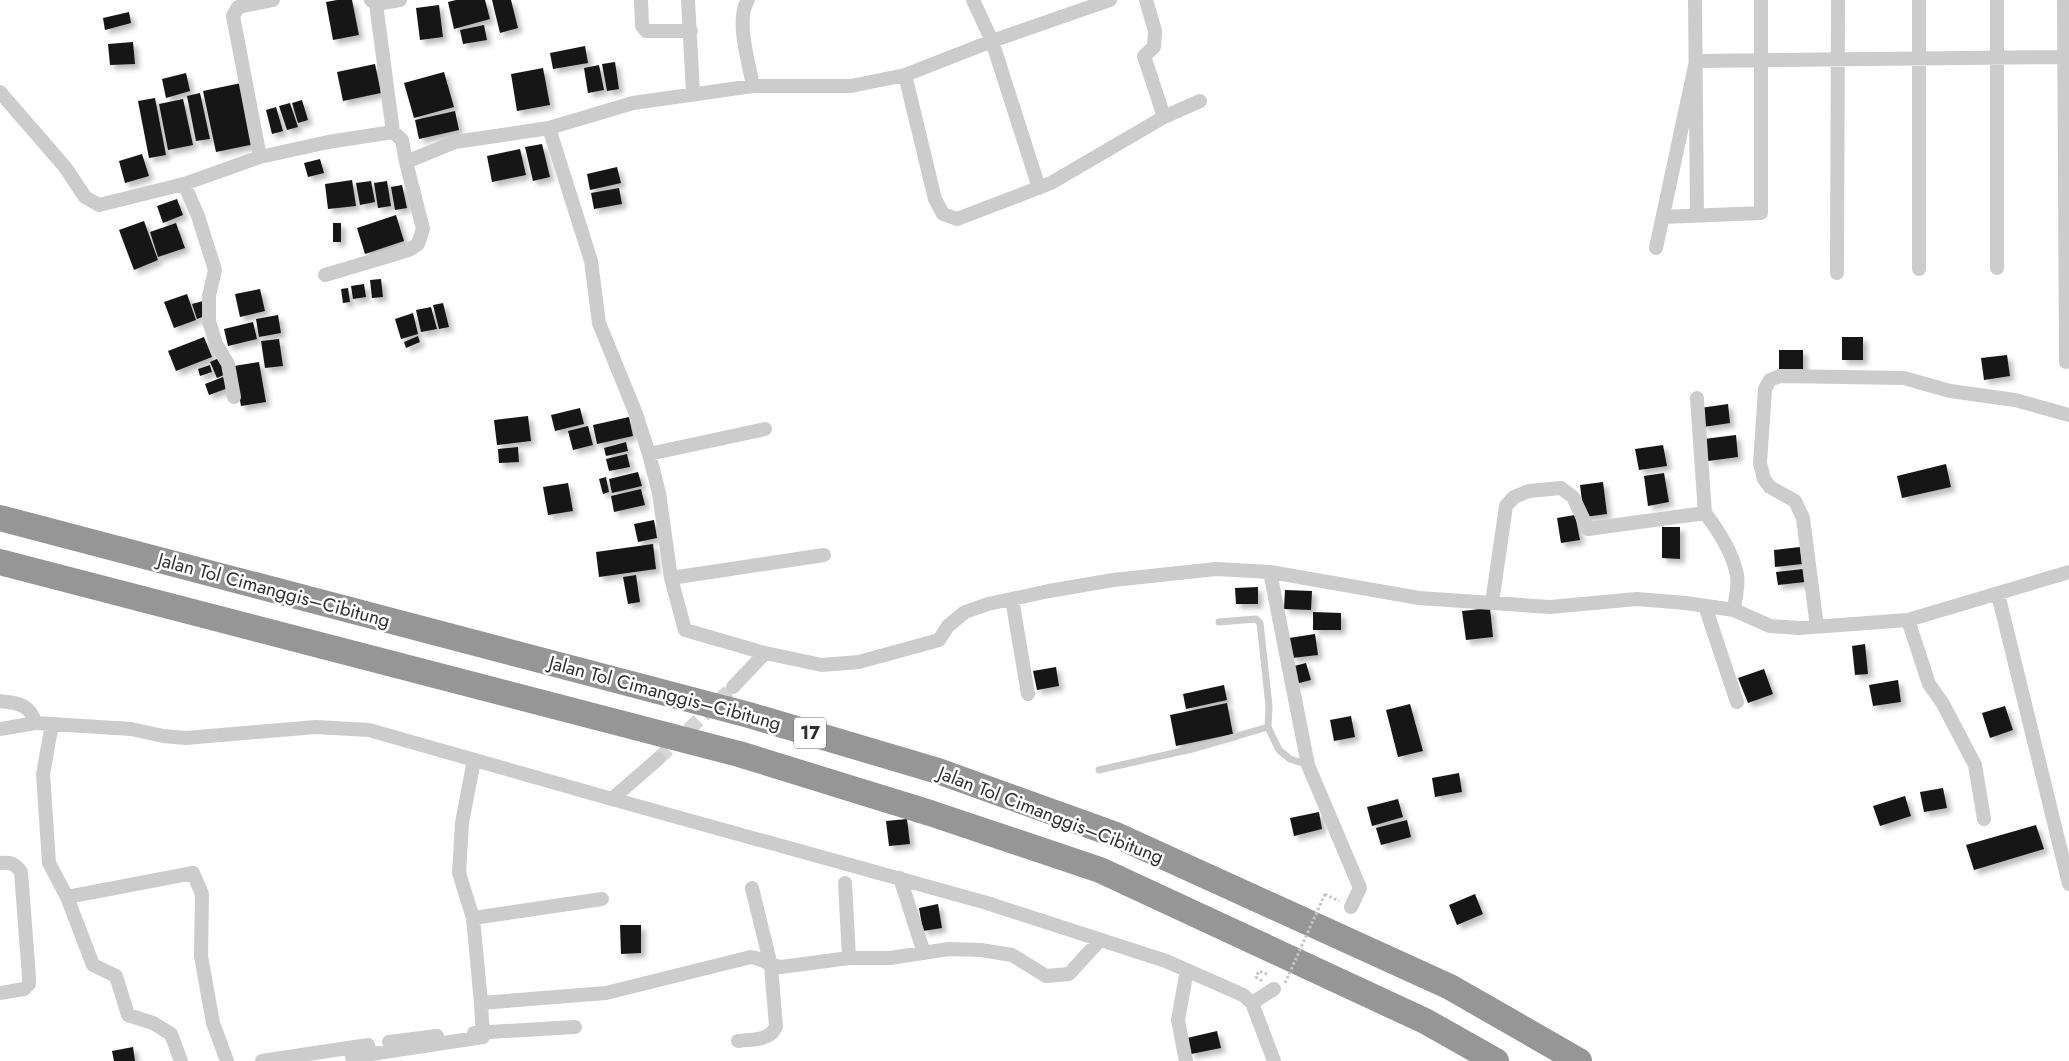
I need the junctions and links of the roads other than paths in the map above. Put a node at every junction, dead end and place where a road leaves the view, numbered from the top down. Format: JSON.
{"nodes":[{"id":1,"x":273,"y":0,"type":"edge"},
{"id":2,"x":400,"y":0,"type":"edge"},
{"id":3,"x":641,"y":0,"type":"edge"},
{"id":4,"x":688,"y":0,"type":"edge"},
{"id":5,"x":748,"y":0,"type":"edge"},
{"id":6,"x":973,"y":0,"type":"edge"},
{"id":7,"x":1110,"y":0,"type":"edge"},
{"id":8,"x":1146,"y":0,"type":"edge"},
{"id":9,"x":1695,"y":0,"type":"edge"},
{"id":10,"x":1761,"y":0,"type":"edge"},
{"id":11,"x":1838,"y":0,"type":"edge"},
{"id":12,"x":1919,"y":0,"type":"edge"},
{"id":13,"x":1997,"y":0,"type":"edge"},
{"id":14,"x":2064,"y":0,"type":"edge"},
{"id":15,"x":374,"y":2,"type":"edge"},
{"id":16,"x":1093,"y":3,"type":"edge"},
{"id":17,"x":691,"y":31,"type":"junction"},
{"id":18,"x":992,"y":41,"type":"junction"},
{"id":19,"x":2064,"y":56,"type":"junction"},
{"id":20,"x":1919,"y":58,"type":"junction"},
{"id":21,"x":1997,"y":58,"type":"junction"},
{"id":22,"x":1838,"y":60,"type":"junction"},
{"id":23,"x":1761,"y":61,"type":"junction"},
{"id":24,"x":1696,"y":62,"type":"junction"},
{"id":25,"x":905,"y":75,"type":"junction"},
{"id":26,"x":753,"y":86,"type":"junction"},
{"id":27,"x":0,"y":92,"type":"edge"},
{"id":28,"x":693,"y":93,"type":"junction"},
{"id":29,"x":1200,"y":101,"type":"dead end"},
{"id":30,"x":1164,"y":117,"type":"junction"},
{"id":31,"x":549,"y":128,"type":"junction"},
{"id":32,"x":393,"y":132,"type":"junction"},
{"id":33,"x":260,"y":157,"type":"junction"},
{"id":34,"x":406,"y":162,"type":"junction"},
{"id":35,"x":184,"y":184,"type":"junction"},
{"id":36,"x":1039,"y":188,"type":"junction"},
{"id":37,"x":1697,"y":215,"type":"junction"},
{"id":38,"x":1663,"y":217,"type":"junction"},
{"id":39,"x":1656,"y":248,"type":"dead end"},
{"id":40,"x":1997,"y":268,"type":"dead end"},
{"id":41,"x":1919,"y":269,"type":"dead end"},
{"id":42,"x":1837,"y":272,"type":"dead end"},
{"id":43,"x":325,"y":275,"type":"dead end"},
{"id":44,"x":2067,"y":295,"type":"edge"},
{"id":45,"x":2066,"y":362,"type":"dead end"},
{"id":46,"x":234,"y":397,"type":"dead end"},
{"id":47,"x":1697,"y":398,"type":"dead end"},
{"id":48,"x":2069,"y":415,"type":"edge"},
{"id":49,"x":765,"y":429,"type":"dead end"},
{"id":50,"x":649,"y":454,"type":"junction"},
{"id":51,"x":1705,"y":513,"type":"junction"},
{"id":52,"x":0,"y":518,"type":"edge"},
{"id":53,"x":824,"y":555,"type":"dead end"},
{"id":54,"x":0,"y":562,"type":"edge"},
{"id":55,"x":1270,"y":572,"type":"junction"},
{"id":56,"x":2069,"y":572,"type":"edge"},
{"id":57,"x":672,"y":578,"type":"junction"},
{"id":58,"x":1998,"y":594,"type":"junction"},
{"id":59,"x":1012,"y":599,"type":"junction"},
{"id":60,"x":1492,"y":603,"type":"junction"},
{"id":61,"x":1705,"y":606,"type":"junction"},
{"id":62,"x":1734,"y":610,"type":"junction"},
{"id":63,"x":1908,"y":620,"type":"junction"},
{"id":64,"x":1219,"y":622,"type":"dead end"},
{"id":65,"x":1817,"y":627,"type":"junction"},
{"id":66,"x":765,"y":654,"type":"junction"},
{"id":67,"x":733,"y":687,"type":"tunnel mouth"},
{"id":68,"x":1028,"y":694,"type":"dead end"},
{"id":69,"x":0,"y":702,"type":"edge"},
{"id":70,"x":1737,"y":702,"type":"dead end"},
{"id":71,"x":35,"y":723,"type":"junction"},
{"id":72,"x":52,"y":724,"type":"junction"},
{"id":73,"x":1268,"y":727,"type":"junction"},
{"id":74,"x":0,"y":729,"type":"edge"},
{"id":75,"x":658,"y":759,"type":"tunnel mouth"},
{"id":76,"x":474,"y":760,"type":"junction"},
{"id":77,"x":1308,"y":765,"type":"junction"},
{"id":78,"x":1099,"y":770,"type":"dead end"},
{"id":79,"x":612,"y":799,"type":"junction"},
{"id":80,"x":1984,"y":819,"type":"dead end"},
{"id":81,"x":0,"y":863,"type":"edge"},
{"id":82,"x":900,"y":878,"type":"junction"},
{"id":83,"x":845,"y":883,"type":"dead end"},
{"id":84,"x":2069,"y":884,"type":"edge"},
{"id":85,"x":752,"y":888,"type":"dead end"},
{"id":86,"x":67,"y":897,"type":"junction"},
{"id":87,"x":602,"y":900,"type":"dead end"},
{"id":88,"x":1351,"y":907,"type":"dead end"},
{"id":89,"x":473,"y":918,"type":"junction"},
{"id":90,"x":1100,"y":940,"type":"junction"},
{"id":91,"x":924,"y":953,"type":"junction"},
{"id":92,"x":849,"y":958,"type":"junction"},
{"id":93,"x":771,"y":966,"type":"junction"},
{"id":94,"x":1188,"y":970,"type":"junction"},
{"id":95,"x":1280,"y":986,"type":"road end"},
{"id":96,"x":0,"y":993,"type":"edge"},
{"id":97,"x":481,"y":1003,"type":"junction"},
{"id":98,"x":1252,"y":1003,"type":"junction"},
{"id":99,"x":484,"y":1036,"type":"junction"},
{"id":100,"x":738,"y":1041,"type":"dead end"},
{"id":101,"x":352,"y":1057,"type":"dead end"},
{"id":102,"x":181,"y":1061,"type":"edge"},
{"id":103,"x":227,"y":1061,"type":"edge"},
{"id":104,"x":262,"y":1061,"type":"edge"},
{"id":105,"x":1186,"y":1061,"type":"edge"},
{"id":106,"x":1274,"y":1061,"type":"edge"},
{"id":107,"x":1496,"y":1061,"type":"edge"},
{"id":108,"x":1579,"y":1061,"type":"edge"}],
"edges":[{"from":1,"to":33,"type":"street"},
{"from":2,"to":15,"type":"street"},
{"from":3,"to":17,"type":"street"},
{"from":4,"to":17,"type":"street"},
{"from":5,"to":26,"type":"street"},
{"from":6,"to":18,"type":"street"},
{"from":7,"to":16,"type":"street"},
{"from":8,"to":30,"type":"street"},
{"from":9,"to":24,"type":"street"},
{"from":10,"to":23,"type":"street"},
{"from":11,"to":22,"type":"street"},
{"from":12,"to":20,"type":"street"},
{"from":13,"to":21,"type":"street"},
{"from":14,"to":19,"type":"street"},
{"from":15,"to":32,"type":"street"},
{"from":16,"to":18,"type":"street"},
{"from":17,"to":28,"type":"street"},
{"from":18,"to":25,"type":"street"},
{"from":18,"to":36,"type":"street"},
{"from":19,"to":21,"type":"street"},
{"from":19,"to":44,"type":"street"},
{"from":20,"to":21,"type":"street"},
{"from":20,"to":22,"type":"street"},
{"from":20,"to":41,"type":"street"},
{"from":21,"to":40,"type":"street"},
{"from":22,"to":23,"type":"street"},
{"from":22,"to":42,"type":"street"},
{"from":23,"to":24,"type":"street"},
{"from":23,"to":37,"type":"street"},
{"from":24,"to":37,"type":"street"},
{"from":24,"to":38,"type":"street"},
{"from":25,"to":26,"type":"street"},
{"from":25,"to":36,"type":"street"},
{"from":26,"to":28,"type":"street"},
{"from":27,"to":35,"type":"street"},
{"from":28,"to":31,"type":"street"},
{"from":29,"to":30,"type":"street"},
{"from":30,"to":36,"type":"street"},
{"from":31,"to":34,"type":"street"},
{"from":31,"to":50,"type":"street"},
{"from":32,"to":33,"type":"street"},
{"from":32,"to":34,"type":"street"},
{"from":33,"to":35,"type":"street"},
{"from":34,"to":43,"type":"street"},
{"from":35,"to":46,"type":"street"},
{"from":37,"to":38,"type":"street"},
{"from":38,"to":39,"type":"street"},
{"from":44,"to":45,"type":"street"},
{"from":47,"to":51,"type":"street"},
{"from":48,"to":65,"type":"street"},
{"from":49,"to":50,"type":"street"},
{"from":50,"to":57,"type":"street"},
{"from":51,"to":60,"type":"street"},
{"from":51,"to":62,"type":"street"},
{"from":52,"to":108,"type":"highway","name":"Jalan Tol Cimanggis–Cibitung","number":"17"},
{"from":53,"to":57,"type":"street"},
{"from":54,"to":107,"type":"highway","name":"Jalan Tol Cimanggis–Cibitung","number":"17"},
{"from":55,"to":59,"type":"street"},
{"from":55,"to":60,"type":"street"},
{"from":55,"to":77,"type":"street"},
{"from":56,"to":58,"type":"street"},
{"from":57,"to":66,"type":"street"},
{"from":58,"to":63,"type":"street"},
{"from":58,"to":84,"type":"street"},
{"from":59,"to":66,"type":"street"},
{"from":59,"to":68,"type":"street"},
{"from":60,"to":61,"type":"street"},
{"from":61,"to":62,"type":"street"},
{"from":61,"to":70,"type":"street"},
{"from":62,"to":65,"type":"street"},
{"from":63,"to":65,"type":"street"},
{"from":63,"to":80,"type":"street"},
{"from":64,"to":73,"type":"lane"},
{"from":66,"to":67,"type":"street"},
{"from":69,"to":71,"type":"street"},
{"from":71,"to":72,"type":"street"},
{"from":71,"to":74,"type":"street"},
{"from":72,"to":76,"type":"street"},
{"from":72,"to":86,"type":"street"},
{"from":73,"to":77,"type":"lane"},
{"from":73,"to":78,"type":"lane"},
{"from":75,"to":79,"type":"street"},
{"from":76,"to":79,"type":"street"},
{"from":76,"to":89,"type":"street"},
{"from":77,"to":88,"type":"street"},
{"from":79,"to":82,"type":"street"},
{"from":81,"to":96,"type":"street"},
{"from":82,"to":90,"type":"street"},
{"from":82,"to":91,"type":"street"},
{"from":83,"to":92,"type":"street"},
{"from":85,"to":93,"type":"street"},
{"from":86,"to":102,"type":"street"},
{"from":86,"to":103,"type":"street"},
{"from":87,"to":89,"type":"street"},
{"from":89,"to":97,"type":"street"},
{"from":90,"to":91,"type":"street"},
{"from":90,"to":94,"type":"street"},
{"from":91,"to":92,"type":"street"},
{"from":92,"to":93,"type":"street"},
{"from":93,"to":97,"type":"street"},
{"from":93,"to":100,"type":"street"},
{"from":94,"to":98,"type":"street"},
{"from":94,"to":105,"type":"street"},
{"from":95,"to":98,"type":"street"},
{"from":97,"to":99,"type":"street"},
{"from":98,"to":106,"type":"street"},
{"from":99,"to":101,"type":"street"},
{"from":99,"to":104,"type":"street"}]}
